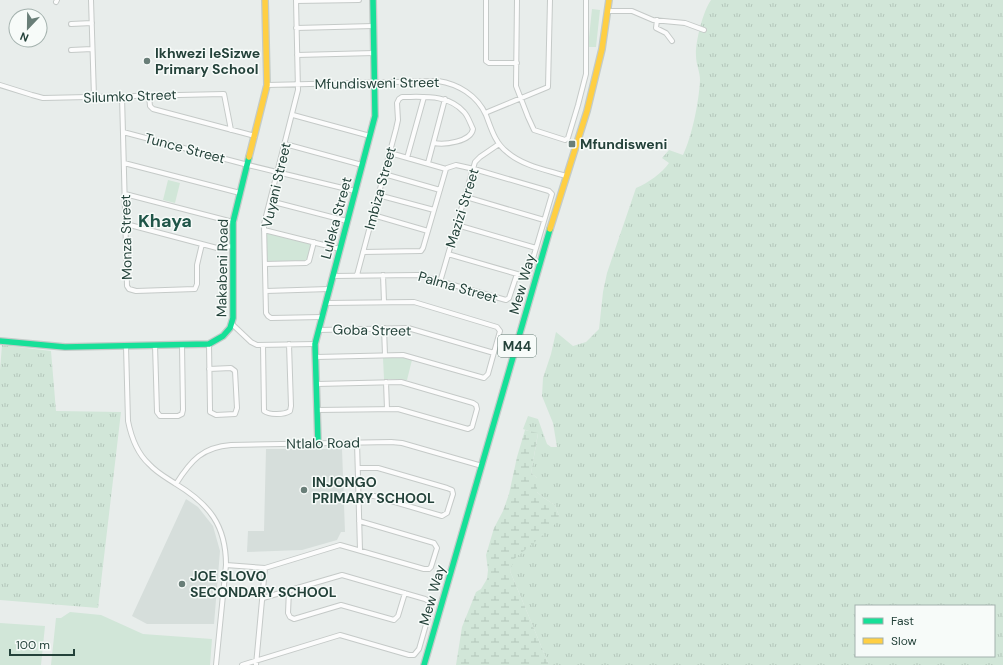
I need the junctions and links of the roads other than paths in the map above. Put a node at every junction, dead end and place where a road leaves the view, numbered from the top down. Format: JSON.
{"nodes":[{"id":1,"x":91,"y":0,"type":"edge"},
{"id":2,"x":265,"y":0,"type":"edge"},
{"id":3,"x":296,"y":0,"type":"edge"},
{"id":4,"x":359,"y":0,"type":"edge"},
{"id":5,"x":373,"y":0,"type":"edge"},
{"id":6,"x":486,"y":0,"type":"edge"},
{"id":7,"x":517,"y":0,"type":"edge"},
{"id":8,"x":550,"y":0,"type":"edge"},
{"id":9,"x":586,"y":0,"type":"edge"},
{"id":10,"x":609,"y":0,"type":"edge"},
{"id":11,"x":607,"y":11,"type":"junction"},
{"id":12,"x":657,"y":20,"type":"junction"},
{"id":13,"x":92,"y":23,"type":"junction"},
{"id":14,"x":71,"y":24,"type":"dead end"},
{"id":15,"x":373,"y":26,"type":"junction"},
{"id":16,"x":296,"y":28,"type":"junction"},
{"id":17,"x":704,"y":30,"type":"dead end"},
{"id":18,"x":672,"y":41,"type":"dead end"},
{"id":19,"x":92,"y":49,"type":"junction"},
{"id":20,"x":72,"y":50,"type":"dead end"},
{"id":21,"x":374,"y":53,"type":"junction"},
{"id":22,"x":297,"y":56,"type":"junction"},
{"id":23,"x":517,"y":63,"type":"junction"},
{"id":24,"x":375,"y":82,"type":"junction"},
{"id":25,"x":0,"y":84,"type":"edge"},
{"id":26,"x":298,"y":84,"type":"junction"},
{"id":27,"x":267,"y":85,"type":"junction"},
{"id":28,"x":122,"y":96,"type":"junction"},
{"id":29,"x":149,"y":96,"type":"junction"},
{"id":30,"x":94,"y":97,"type":"junction"},
{"id":31,"x":424,"y":97,"type":"junction"},
{"id":32,"x":445,"y":99,"type":"junction"},
{"id":33,"x":521,"y":99,"type":"junction"},
{"id":34,"x":485,"y":113,"type":"junction"},
{"id":35,"x":293,"y":115,"type":"junction"},
{"id":36,"x":231,"y":130,"type":"junction"},
{"id":37,"x":123,"y":132,"type":"junction"},
{"id":38,"x":255,"y":136,"type":"junction"},
{"id":39,"x":370,"y":136,"type":"junction"},
{"id":40,"x":434,"y":142,"type":"junction"},
{"id":41,"x":285,"y":144,"type":"junction"},
{"id":42,"x":499,"y":144,"type":"junction"},
{"id":43,"x":390,"y":153,"type":"junction"},
{"id":44,"x":407,"y":158,"type":"junction"},
{"id":45,"x":428,"y":163,"type":"junction"},
{"id":46,"x":124,"y":164,"type":"junction"},
{"id":47,"x":362,"y":164,"type":"junction"},
{"id":48,"x":248,"y":165,"type":"junction"},
{"id":49,"x":446,"y":169,"type":"junction"},
{"id":50,"x":474,"y":169,"type":"junction"},
{"id":51,"x":277,"y":172,"type":"junction"},
{"id":52,"x":384,"y":174,"type":"junction"},
{"id":53,"x":566,"y":176,"type":"junction"},
{"id":54,"x":440,"y":190,"type":"junction"},
{"id":55,"x":355,"y":191,"type":"junction"},
{"id":56,"x":240,"y":193,"type":"junction"},
{"id":57,"x":125,"y":194,"type":"junction"},
{"id":58,"x":378,"y":195,"type":"junction"},
{"id":59,"x":466,"y":197,"type":"junction"},
{"id":60,"x":270,"y":201,"type":"junction"},
{"id":61,"x":434,"y":210,"type":"junction"},
{"id":62,"x":373,"y":215,"type":"junction"},
{"id":63,"x":544,"y":220,"type":"junction"},
{"id":64,"x":348,"y":221,"type":"junction"},
{"id":65,"x":233,"y":222,"type":"junction"},
{"id":66,"x":126,"y":224,"type":"junction"},
{"id":67,"x":457,"y":225,"type":"junction"},
{"id":68,"x":264,"y":230,"type":"junction"},
{"id":69,"x":428,"y":231,"type":"junction"},
{"id":70,"x":314,"y":242,"type":"junction"},
{"id":71,"x":202,"y":244,"type":"junction"},
{"id":72,"x":233,"y":246,"type":"junction"},
{"id":73,"x":536,"y":248,"type":"junction"},
{"id":74,"x":340,"y":249,"type":"junction"},
{"id":75,"x":363,"y":252,"type":"junction"},
{"id":76,"x":448,"y":254,"type":"junction"},
{"id":77,"x":265,"y":264,"type":"junction"},
{"id":78,"x":383,"y":274,"type":"junction"},
{"id":79,"x":517,"y":274,"type":"junction"},
{"id":80,"x":357,"y":275,"type":"junction"},
{"id":81,"x":333,"y":276,"type":"junction"},
{"id":82,"x":440,"y":282,"type":"junction"},
{"id":83,"x":329,"y":290,"type":"junction"},
{"id":84,"x":266,"y":291,"type":"junction"},
{"id":85,"x":384,"y":302,"type":"junction"},
{"id":86,"x":326,"y":303,"type":"junction"},
{"id":87,"x":322,"y":317,"type":"junction"},
{"id":88,"x":232,"y":324,"type":"junction"},
{"id":89,"x":384,"y":328,"type":"junction"},
{"id":90,"x":319,"y":330,"type":"junction"},
{"id":91,"x":0,"y":341,"type":"edge"},
{"id":92,"x":209,"y":344,"type":"junction"},
{"id":93,"x":289,"y":344,"type":"junction"},
{"id":94,"x":315,"y":344,"type":"junction"},
{"id":95,"x":155,"y":345,"type":"junction"},
{"id":96,"x":182,"y":345,"type":"junction"},
{"id":97,"x":262,"y":345,"type":"junction"},
{"id":98,"x":126,"y":346,"type":"junction"},
{"id":99,"x":494,"y":353,"type":"junction"},
{"id":100,"x":385,"y":355,"type":"junction"},
{"id":101,"x":316,"y":357,"type":"junction"},
{"id":102,"x":209,"y":369,"type":"junction"},
{"id":103,"x":386,"y":382,"type":"junction"},
{"id":104,"x":317,"y":384,"type":"junction"},
{"id":105,"x":387,"y":409,"type":"junction"},
{"id":106,"x":318,"y":410,"type":"junction"},
{"id":107,"x":318,"y":442,"type":"junction"},
{"id":108,"x":357,"y":442,"type":"junction"},
{"id":109,"x":482,"y":466,"type":"junction"},
{"id":110,"x":358,"y":468,"type":"junction"},
{"id":111,"x":176,"y":484,"type":"junction"},
{"id":112,"x":359,"y":496,"type":"junction"},
{"id":113,"x":359,"y":521,"type":"junction"},
{"id":114,"x":360,"y":550,"type":"junction"},
{"id":115,"x":226,"y":565,"type":"junction"},
{"id":116,"x":265,"y":568,"type":"junction"},
{"id":117,"x":289,"y":590,"type":"junction"},
{"id":118,"x":405,"y":593,"type":"junction"},
{"id":119,"x":263,"y":598,"type":"junction"},
{"id":120,"x":258,"y":660,"type":"junction"},
{"id":121,"x":216,"y":665,"type":"edge"},
{"id":122,"x":242,"y":665,"type":"edge"},
{"id":123,"x":256,"y":665,"type":"edge"},
{"id":124,"x":424,"y":665,"type":"edge"}],
"edges":[{"from":1,"to":13,"type":"street"},
{"from":2,"to":27,"type":"street","name":"Makabeni Road"},
{"from":3,"to":4,"type":"street"},
{"from":3,"to":16,"type":"street","name":"Vuyani Street"},
{"from":5,"to":15,"type":"street","name":"Luleka Street"},
{"from":6,"to":23,"type":"street"},
{"from":7,"to":23,"type":"street"},
{"from":8,"to":33,"type":"street"},
{"from":9,"to":33,"type":"street"},
{"from":10,"to":11,"type":"street","name":"Mew Way","number":"M44"},
{"from":11,"to":12,"type":"street"},
{"from":11,"to":53,"type":"street","name":"Mew Way","number":"M44"},
{"from":12,"to":17,"type":"street"},
{"from":12,"to":18,"type":"street"},
{"from":13,"to":14,"type":"street"},
{"from":13,"to":19,"type":"street"},
{"from":15,"to":16,"type":"street"},
{"from":15,"to":21,"type":"street","name":"Luleka Street"},
{"from":16,"to":22,"type":"street","name":"Vuyani Street"},
{"from":19,"to":20,"type":"street"},
{"from":19,"to":30,"type":"street"},
{"from":21,"to":22,"type":"street"},
{"from":21,"to":24,"type":"street","name":"Luleka Street"},
{"from":22,"to":26,"type":"street","name":"Vuyani Street"},
{"from":23,"to":33,"type":"street"},
{"from":24,"to":26,"type":"street","name":"Mfundisweni Street"},
{"from":24,"to":34,"type":"street","name":"Mfundisweni Street"},
{"from":24,"to":39,"type":"street","name":"Luleka Street"},
{"from":25,"to":30,"type":"street","name":"Silumko Street"},
{"from":26,"to":27,"type":"street","name":"Mfundisweni Street"},
{"from":26,"to":35,"type":"street","name":"Vuyani Street"},
{"from":27,"to":38,"type":"street","name":"Makabeni Road"},
{"from":28,"to":29,"type":"street","name":"Silumko Street"},
{"from":28,"to":30,"type":"street","name":"Silumko Street"},
{"from":28,"to":37,"type":"street","name":"Monza Street"},
{"from":29,"to":36,"type":"street"},
{"from":29,"to":36,"type":"street","name":"Silumko Street"},
{"from":31,"to":32,"type":"street"},
{"from":31,"to":43,"type":"street","name":"Imbiza Street"},
{"from":31,"to":44,"type":"street"},
{"from":32,"to":40,"type":"street"},
{"from":32,"to":40,"type":"street"},
{"from":33,"to":34,"type":"street"},
{"from":34,"to":42,"type":"street","name":"Mfundisweni Street"},
{"from":35,"to":39,"type":"street"},
{"from":35,"to":41,"type":"street","name":"Vuyani Street"},
{"from":36,"to":38,"type":"street"},
{"from":37,"to":46,"type":"street","name":"Monza Street"},
{"from":37,"to":48,"type":"street","name":"Tunce Street"},
{"from":38,"to":48,"type":"street","name":"Makabeni Road"},
{"from":39,"to":47,"type":"street","name":"Luleka Street"},
{"from":40,"to":45,"type":"street"},
{"from":41,"to":47,"type":"street"},
{"from":41,"to":51,"type":"street","name":"Vuyani Street"},
{"from":42,"to":50,"type":"street","name":"Mazizi Street"},
{"from":42,"to":53,"type":"street","name":"Mfundisweni Street"},
{"from":43,"to":44,"type":"street"},
{"from":43,"to":52,"type":"street","name":"Imbiza Street"},
{"from":44,"to":45,"type":"street"},
{"from":45,"to":49,"type":"street"},
{"from":46,"to":56,"type":"street"},
{"from":46,"to":57,"type":"street","name":"Monza Street"},
{"from":47,"to":55,"type":"street","name":"Luleka Street"},
{"from":48,"to":51,"type":"street","name":"Tunce Street"},
{"from":48,"to":56,"type":"street","name":"Makabeni Road"},
{"from":49,"to":50,"type":"street"},
{"from":49,"to":54,"type":"street"},
{"from":50,"to":59,"type":"street","name":"Mazizi Street"},
{"from":50,"to":63,"type":"street"},
{"from":51,"to":55,"type":"street","name":"Tunce Street"},
{"from":51,"to":60,"type":"street","name":"Vuyani Street"},
{"from":52,"to":54,"type":"street"},
{"from":52,"to":58,"type":"street","name":"Imbiza Street"},
{"from":53,"to":109,"type":"street","name":"Mew Way","number":"M44"},
{"from":54,"to":61,"type":"street"},
{"from":55,"to":64,"type":"street","name":"Luleka Street"},
{"from":56,"to":65,"type":"street","name":"Makabeni Road"},
{"from":57,"to":65,"type":"street"},
{"from":57,"to":66,"type":"street","name":"Monza Street"},
{"from":58,"to":61,"type":"street"},
{"from":58,"to":62,"type":"street","name":"Imbiza Street"},
{"from":59,"to":63,"type":"street"},
{"from":59,"to":67,"type":"street","name":"Mazizi Street"},
{"from":60,"to":64,"type":"street"},
{"from":60,"to":68,"type":"street","name":"Vuyani Street"},
{"from":61,"to":69,"type":"street"},
{"from":62,"to":69,"type":"street"},
{"from":62,"to":75,"type":"street","name":"Imbiza Street"},
{"from":63,"to":73,"type":"street"},
{"from":64,"to":74,"type":"street","name":"Luleka Street"},
{"from":65,"to":72,"type":"street","name":"Makabeni Road"},
{"from":66,"to":71,"type":"street"},
{"from":66,"to":71,"type":"street","name":"Monza Street"},
{"from":67,"to":73,"type":"street"},
{"from":67,"to":76,"type":"street","name":"Mazizi Street"},
{"from":68,"to":70,"type":"street"},
{"from":68,"to":77,"type":"street","name":"Vuyani Street"},
{"from":69,"to":75,"type":"street"},
{"from":70,"to":74,"type":"street"},
{"from":70,"to":77,"type":"street"},
{"from":71,"to":72,"type":"street"},
{"from":72,"to":88,"type":"street","name":"Makabeni Road"},
{"from":73,"to":79,"type":"street"},
{"from":74,"to":81,"type":"street","name":"Luleka Street"},
{"from":75,"to":80,"type":"street","name":"Imbiza Street"},
{"from":76,"to":79,"type":"street"},
{"from":76,"to":82,"type":"street","name":"Mazizi Street"},
{"from":77,"to":84,"type":"street","name":"Vuyani Street"},
{"from":78,"to":80,"type":"street","name":"Palma Street"},
{"from":78,"to":82,"type":"street","name":"Palma Street"},
{"from":78,"to":85,"type":"street"},
{"from":79,"to":82,"type":"street","name":"Palma Street"},
{"from":80,"to":81,"type":"street","name":"Palma Street"},
{"from":81,"to":83,"type":"street","name":"Luleka Street"},
{"from":83,"to":84,"type":"street"},
{"from":83,"to":86,"type":"street","name":"Luleka Street"},
{"from":84,"to":87,"type":"street","name":"Vuyani Street"},
{"from":85,"to":86,"type":"street"},
{"from":85,"to":99,"type":"street"},
{"from":86,"to":87,"type":"street","name":"Luleka Street"},
{"from":87,"to":90,"type":"street","name":"Luleka Street"},
{"from":88,"to":92,"type":"street","name":"Makabeni Road"},
{"from":88,"to":97,"type":"street"},
{"from":89,"to":90,"type":"street","name":"Goba Street"},
{"from":89,"to":99,"type":"street","name":"Goba Street"},
{"from":89,"to":100,"type":"street"},
{"from":90,"to":94,"type":"street","name":"Luleka Street"},
{"from":91,"to":98,"type":"street","name":"Makabeni Road"},
{"from":92,"to":96,"type":"street","name":"Makabeni Road"},
{"from":92,"to":102,"type":"street"},
{"from":93,"to":94,"type":"street"},
{"from":93,"to":97,"type":"street"},
{"from":93,"to":97,"type":"street"},
{"from":94,"to":101,"type":"street","name":"Luleka Street"},
{"from":95,"to":96,"type":"street","name":"Makabeni Road"},
{"from":95,"to":96,"type":"street"},
{"from":95,"to":98,"type":"street","name":"Makabeni Road"},
{"from":98,"to":111,"type":"street"},
{"from":99,"to":100,"type":"street"},
{"from":100,"to":101,"type":"street"},
{"from":101,"to":104,"type":"street","name":"Luleka Street"},
{"from":102,"to":102,"type":"street"},
{"from":103,"to":104,"type":"street"},
{"from":103,"to":105,"type":"street"},
{"from":103,"to":105,"type":"street"},
{"from":104,"to":106,"type":"street","name":"Luleka Street"},
{"from":105,"to":106,"type":"street"},
{"from":106,"to":107,"type":"street","name":"Luleka Street"},
{"from":107,"to":108,"type":"street","name":"Ntlalo Road"},
{"from":107,"to":111,"type":"street","name":"Ntlalo Road"},
{"from":108,"to":109,"type":"street","name":"Ntlalo Road"},
{"from":108,"to":110,"type":"street"},
{"from":109,"to":124,"type":"street","name":"Mew Way","number":"M44"},
{"from":110,"to":112,"type":"street"},
{"from":110,"to":112,"type":"street"},
{"from":111,"to":115,"type":"street"},
{"from":112,"to":113,"type":"street"},
{"from":113,"to":114,"type":"street"},
{"from":113,"to":114,"type":"street"},
{"from":114,"to":116,"type":"street"},
{"from":115,"to":116,"type":"street"},
{"from":115,"to":121,"type":"street"},
{"from":116,"to":119,"type":"street"},
{"from":117,"to":118,"type":"street"},
{"from":117,"to":118,"type":"street"},
{"from":117,"to":119,"type":"street"},
{"from":118,"to":120,"type":"street"},
{"from":119,"to":120,"type":"street"},
{"from":120,"to":122,"type":"street"},
{"from":120,"to":123,"type":"street"}]}
